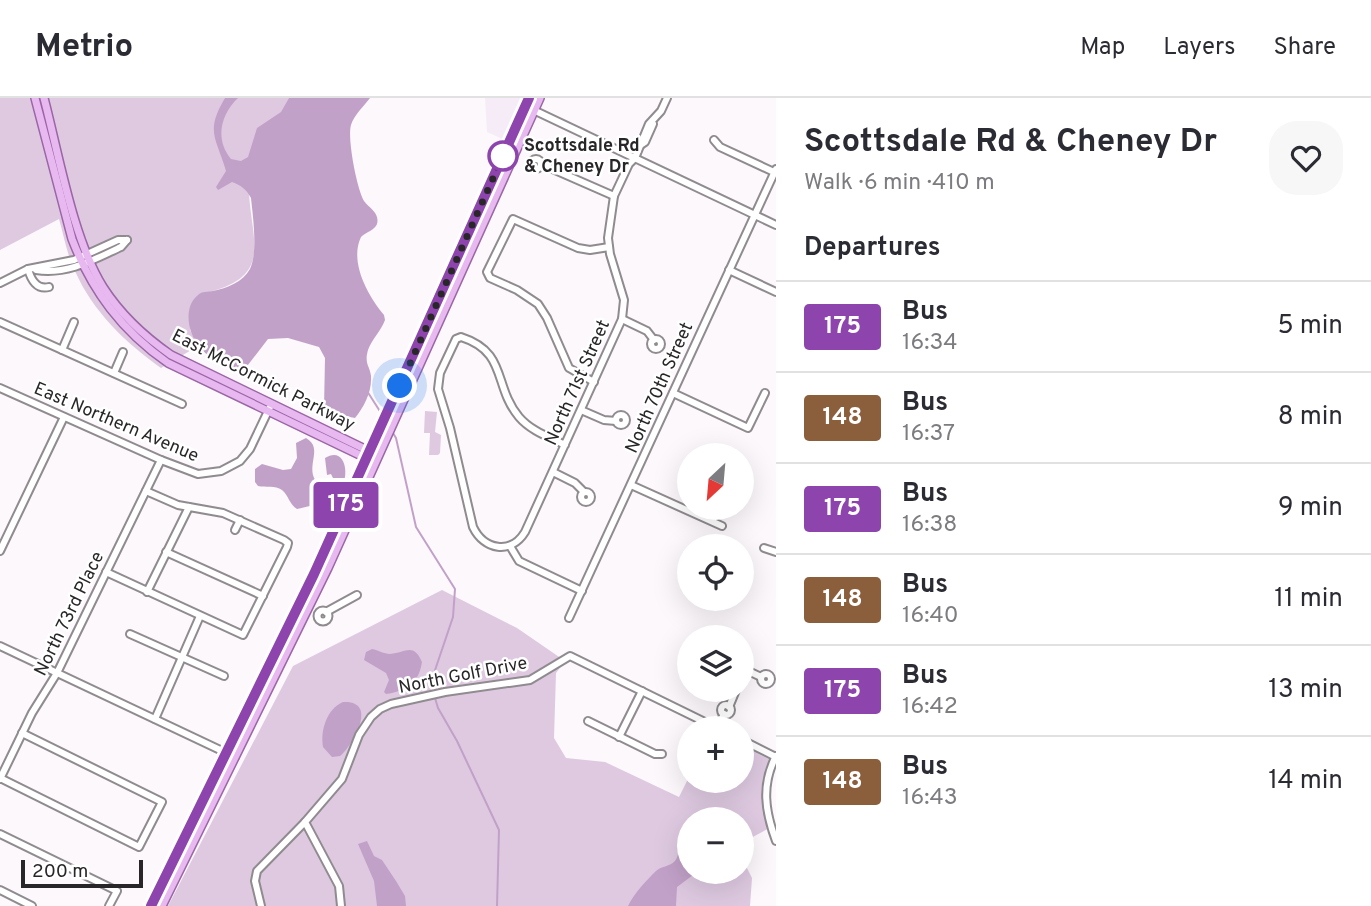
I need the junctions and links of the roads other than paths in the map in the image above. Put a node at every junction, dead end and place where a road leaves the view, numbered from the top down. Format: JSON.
{"nodes":[{"id":1,"x":35,"y":98,"type":"edge"},
{"id":2,"x":44,"y":98,"type":"edge"},
{"id":3,"x":540,"y":98,"type":"edge"},
{"id":4,"x":667,"y":98,"type":"edge"},
{"id":5,"x":527,"y":102,"type":"edge"},
{"id":6,"x":534,"y":110,"type":"junction"},
{"id":7,"x":714,"y":140,"type":"dead end"},
{"id":8,"x":635,"y":158,"type":"junction"},
{"id":9,"x":541,"y":164,"type":"dead end"},
{"id":10,"x":775,"y":170,"type":"edge"},
{"id":11,"x":614,"y":196,"type":"junction"},
{"id":12,"x":755,"y":215,"type":"junction"},
{"id":13,"x":776,"y":225,"type":"edge"},
{"id":14,"x":609,"y":247,"type":"junction"},
{"id":15,"x":85,"y":260,"type":"junction"},
{"id":16,"x":28,"y":269,"type":"junction"},
{"id":17,"x":729,"y":270,"type":"junction"},
{"id":18,"x":0,"y":283,"type":"edge"},
{"id":19,"x":49,"y":287,"type":"dead end"},
{"id":20,"x":776,"y":292,"type":"edge"},
{"id":21,"x":622,"y":319,"type":"junction"},
{"id":22,"x":0,"y":322,"type":"edge"},
{"id":23,"x":75,"y":322,"type":"dead end"},
{"id":24,"x":654,"y":340,"type":"dead end"},
{"id":25,"x":62,"y":350,"type":"junction"},
{"id":26,"x":124,"y":352,"type":"dead end"},
{"id":27,"x":114,"y":373,"type":"junction"},
{"id":28,"x":594,"y":382,"type":"junction"},
{"id":29,"x":0,"y":388,"type":"edge"},
{"id":30,"x":673,"y":393,"type":"junction"},
{"id":31,"x":765,"y":393,"type":"dead end"},
{"id":32,"x":181,"y":404,"type":"dead end"},
{"id":33,"x":269,"y":409,"type":"junction"},
{"id":34,"x":581,"y":410,"type":"junction"},
{"id":35,"x":64,"y":417,"type":"junction"},
{"id":36,"x":616,"y":421,"type":"dead end"},
{"id":37,"x":565,"y":445,"type":"junction"},
{"id":38,"x":368,"y":455,"type":"junction"},
{"id":39,"x":378,"y":457,"type":"junction"},
{"id":40,"x":161,"y":460,"type":"junction"},
{"id":41,"x":552,"y":472,"type":"junction"},
{"id":42,"x":631,"y":485,"type":"junction"},
{"id":43,"x":146,"y":491,"type":"junction"},
{"id":44,"x":584,"y":492,"type":"dead end"},
{"id":45,"x":189,"y":507,"type":"junction"},
{"id":46,"x":240,"y":520,"type":"junction"},
{"id":47,"x":722,"y":526,"type":"dead end"},
{"id":48,"x":235,"y":530,"type":"dead end"},
{"id":49,"x":510,"y":546,"type":"junction"},
{"id":50,"x":764,"y":548,"type":"dead end"},
{"id":51,"x":0,"y":551,"type":"edge"},
{"id":52,"x":166,"y":552,"type":"junction"},
{"id":53,"x":776,"y":552,"type":"edge"},
{"id":54,"x":106,"y":572,"type":"junction"},
{"id":55,"x":314,"y":574,"type":"junction"},
{"id":56,"x":582,"y":591,"type":"junction"},
{"id":57,"x":147,"y":592,"type":"junction"},
{"id":58,"x":357,"y":595,"type":"dead end"},
{"id":59,"x":263,"y":596,"type":"junction"},
{"id":60,"x":308,"y":609,"type":"junction"},
{"id":61,"x":200,"y":617,"type":"junction"},
{"id":62,"x":569,"y":618,"type":"dead end"},
{"id":63,"x":130,"y":634,"type":"dead end"},
{"id":64,"x":283,"y":637,"type":"junction"},
{"id":65,"x":0,"y":646,"type":"edge"},
{"id":66,"x":182,"y":658,"type":"junction"},
{"id":67,"x":57,"y":673,"type":"junction"},
{"id":68,"x":754,"y":675,"type":"edge"},
{"id":69,"x":223,"y":676,"type":"dead end"},
{"id":70,"x":761,"y":677,"type":"dead end"},
{"id":71,"x":642,"y":691,"type":"junction"},
{"id":72,"x":730,"y":702,"type":"edge"},
{"id":73,"x":693,"y":716,"type":"edge"},
{"id":74,"x":723,"y":716,"type":"edge"},
{"id":75,"x":155,"y":719,"type":"junction"},
{"id":76,"x":588,"y":721,"type":"dead end"},
{"id":77,"x":22,"y":733,"type":"junction"},
{"id":78,"x":619,"y":737,"type":"junction"},
{"id":79,"x":754,"y":746,"type":"edge"},
{"id":80,"x":226,"y":753,"type":"junction"},
{"id":81,"x":662,"y":754,"type":"dead end"},
{"id":82,"x":235,"y":757,"type":"junction"},
{"id":83,"x":776,"y":757,"type":"edge"},
{"id":84,"x":0,"y":778,"type":"edge"},
{"id":85,"x":771,"y":815,"type":"edge"},
{"id":86,"x":305,"y":822,"type":"junction"},
{"id":87,"x":0,"y":834,"type":"edge"},
{"id":88,"x":776,"y":841,"type":"edge"},
{"id":89,"x":0,"y":890,"type":"edge"},
{"id":90,"x":33,"y":906,"type":"edge"},
{"id":91,"x":110,"y":906,"type":"edge"},
{"id":92,"x":151,"y":906,"type":"edge"},
{"id":93,"x":162,"y":906,"type":"edge"},
{"id":94,"x":261,"y":906,"type":"edge"},
{"id":95,"x":341,"y":906,"type":"edge"}],
"edges":[{"from":1,"to":15,"type":"main road","name":"East McCormick Parkway"},
{"from":2,"to":15,"type":"main road","name":"East McCormick Parkway"},
{"from":3,"to":6,"type":"main road"},
{"from":4,"to":8,"type":"street","name":"North 71st Street"},
{"from":5,"to":6,"type":"street"},
{"from":5,"to":38,"type":"main road"},
{"from":6,"to":8,"type":"street"},
{"from":6,"to":39,"type":"main road"},
{"from":7,"to":10,"type":"street"},
{"from":8,"to":11,"type":"street","name":"North 71st Street"},
{"from":8,"to":12,"type":"street"},
{"from":9,"to":11,"type":"street"},
{"from":10,"to":12,"type":"street","name":"North 70th Street"},
{"from":11,"to":14,"type":"street","name":"North 71st Street"},
{"from":12,"to":13,"type":"street"},
{"from":12,"to":17,"type":"street","name":"North 70th Street"},
{"from":14,"to":21,"type":"street","name":"North 71st Street"},
{"from":14,"to":28,"type":"street"},
{"from":15,"to":15,"type":"street"},
{"from":15,"to":16,"type":"street"},
{"from":15,"to":33,"type":"main road","name":"East McCormick Parkway"},
{"from":16,"to":18,"type":"street"},
{"from":16,"to":19,"type":"street"},
{"from":17,"to":20,"type":"street"},
{"from":17,"to":30,"type":"street","name":"North 70th Street"},
{"from":21,"to":24,"type":"street"},
{"from":21,"to":28,"type":"street","name":"North 71st Street"},
{"from":22,"to":25,"type":"street"},
{"from":23,"to":25,"type":"street"},
{"from":25,"to":27,"type":"street"},
{"from":26,"to":27,"type":"street"},
{"from":27,"to":32,"type":"street"},
{"from":28,"to":34,"type":"street","name":"North 71st Street"},
{"from":29,"to":35,"type":"street","name":"East Northern Avenue"},
{"from":30,"to":31,"type":"street"},
{"from":30,"to":42,"type":"street","name":"North 70th Street"},
{"from":33,"to":38,"type":"main road","name":"East McCormick Parkway"},
{"from":33,"to":40,"type":"street","name":"East Northern Avenue"},
{"from":34,"to":36,"type":"street"},
{"from":34,"to":37,"type":"street","name":"North 71st Street"},
{"from":35,"to":40,"type":"street","name":"East Northern Avenue"},
{"from":35,"to":51,"type":"street"},
{"from":37,"to":41,"type":"street","name":"North 71st Street"},
{"from":37,"to":49,"type":"street"},
{"from":38,"to":39,"type":"main road","name":"East McCormick Parkway"},
{"from":38,"to":55,"type":"main road"},
{"from":39,"to":60,"type":"main road"},
{"from":40,"to":43,"type":"street","name":"North 73rd Place"},
{"from":41,"to":44,"type":"street"},
{"from":41,"to":49,"type":"street","name":"North 71st Street"},
{"from":42,"to":47,"type":"street"},
{"from":42,"to":56,"type":"street","name":"North 70th Street"},
{"from":43,"to":45,"type":"street"},
{"from":43,"to":54,"type":"street","name":"North 73rd Place"},
{"from":45,"to":46,"type":"street"},
{"from":45,"to":52,"type":"street"},
{"from":46,"to":48,"type":"street"},
{"from":46,"to":59,"type":"street"},
{"from":49,"to":56,"type":"street"},
{"from":50,"to":53,"type":"street"},
{"from":52,"to":57,"type":"street"},
{"from":52,"to":59,"type":"street"},
{"from":54,"to":57,"type":"street"},
{"from":54,"to":67,"type":"street","name":"North 73rd Place"},
{"from":55,"to":60,"type":"main road"},
{"from":55,"to":64,"type":"main road"},
{"from":56,"to":62,"type":"street","name":"North 70th Street"},
{"from":57,"to":61,"type":"street"},
{"from":58,"to":60,"type":"street"},
{"from":59,"to":61,"type":"street"},
{"from":60,"to":64,"type":"main road"},
{"from":60,"to":82,"type":"main road"},
{"from":61,"to":66,"type":"street"},
{"from":63,"to":66,"type":"street"},
{"from":64,"to":80,"type":"main road"},
{"from":65,"to":67,"type":"street"},
{"from":66,"to":69,"type":"street"},
{"from":66,"to":75,"type":"street"},
{"from":67,"to":75,"type":"street"},
{"from":67,"to":77,"type":"street","name":"North 73rd Place"},
{"from":68,"to":70,"type":"street"},
{"from":71,"to":73,"type":"street"},
{"from":71,"to":78,"type":"street"},
{"from":71,"to":86,"type":"street","name":"North Golf Drive"},
{"from":72,"to":74,"type":"street"},
{"from":75,"to":80,"type":"street"},
{"from":76,"to":78,"type":"street"},
{"from":77,"to":84,"type":"street","name":"North 73rd Place"},
{"from":77,"to":84,"type":"street"},
{"from":78,"to":81,"type":"street"},
{"from":79,"to":83,"type":"street"},
{"from":80,"to":82,"type":"street"},
{"from":80,"to":92,"type":"main road"},
{"from":82,"to":93,"type":"main road"},
{"from":83,"to":85,"type":"street"},
{"from":85,"to":88,"type":"street"},
{"from":86,"to":94,"type":"street","name":"North Golf Drive"},
{"from":86,"to":95,"type":"street"},
{"from":87,"to":91,"type":"street"},
{"from":89,"to":90,"type":"street"}]}
